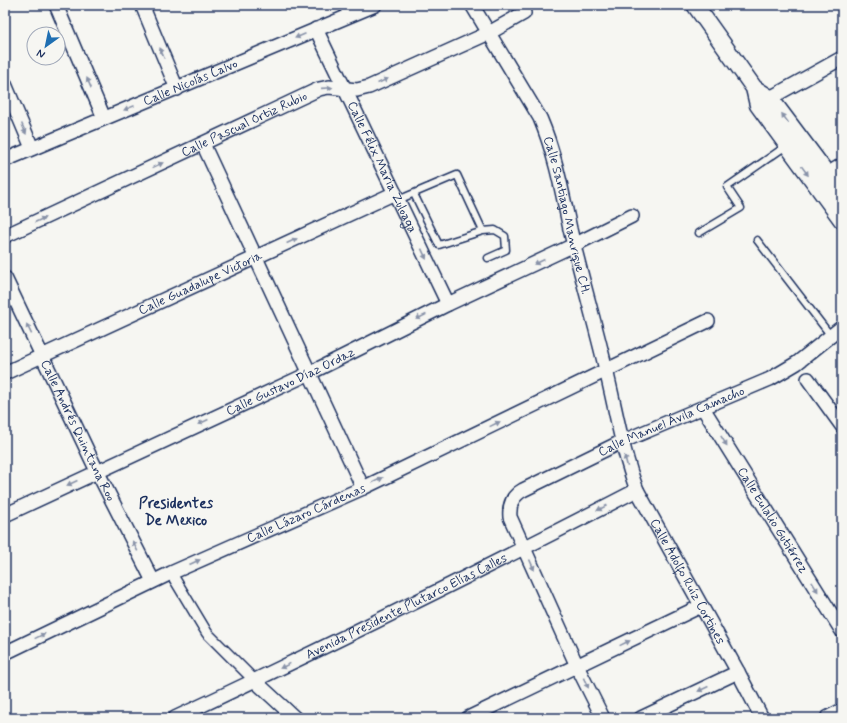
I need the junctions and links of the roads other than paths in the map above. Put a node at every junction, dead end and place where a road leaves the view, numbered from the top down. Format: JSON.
{"nodes":[{"id":1,"x":56,"y":5,"type":"edge"},
{"id":2,"x":142,"y":5,"type":"edge"},
{"id":3,"x":375,"y":5,"type":"edge"},
{"id":4,"x":472,"y":5,"type":"edge"},
{"id":5,"x":695,"y":5,"type":"edge"},
{"id":6,"x":344,"y":11,"type":"edge"},
{"id":7,"x":524,"y":13,"type":"dead end"},
{"id":8,"x":316,"y":29,"type":"junction"},
{"id":9,"x":489,"y":33,"type":"junction"},
{"id":10,"x":842,"y":58,"type":"edge"},
{"id":11,"x":5,"y":84,"type":"edge"},
{"id":12,"x":177,"y":89,"type":"junction"},
{"id":13,"x":346,"y":89,"type":"junction"},
{"id":14,"x":764,"y":101,"type":"junction"},
{"id":15,"x":104,"y":118,"type":"junction"},
{"id":16,"x":203,"y":144,"type":"junction"},
{"id":17,"x":787,"y":146,"type":"junction"},
{"id":18,"x":32,"y":148,"type":"junction"},
{"id":19,"x":5,"y":160,"type":"edge"},
{"id":20,"x":842,"y":165,"type":"edge"},
{"id":21,"x":827,"y":174,"type":"junction"},
{"id":22,"x":414,"y":194,"type":"junction"},
{"id":23,"x":842,"y":194,"type":"edge"},
{"id":24,"x":396,"y":197,"type":"junction"},
{"id":25,"x":632,"y":216,"type":"dead end"},
{"id":26,"x":842,"y":220,"type":"edge"},
{"id":27,"x":482,"y":231,"type":"junction"},
{"id":28,"x":699,"y":233,"type":"dead end"},
{"id":29,"x":5,"y":236,"type":"edge"},
{"id":30,"x":757,"y":240,"type":"dead end"},
{"id":31,"x":574,"y":245,"type":"junction"},
{"id":32,"x":256,"y":258,"type":"junction"},
{"id":33,"x":488,"y":258,"type":"dead end"},
{"id":34,"x":5,"y":278,"type":"edge"},
{"id":35,"x":448,"y":304,"type":"junction"},
{"id":36,"x":708,"y":321,"type":"dead end"},
{"id":37,"x":842,"y":327,"type":"edge"},
{"id":38,"x":830,"y":336,"type":"junction"},
{"id":39,"x":42,"y":355,"type":"junction"},
{"id":40,"x":607,"y":371,"type":"junction"},
{"id":41,"x":5,"y":373,"type":"edge"},
{"id":42,"x":310,"y":373,"type":"junction"},
{"id":43,"x":808,"y":379,"type":"dead end"},
{"id":44,"x":703,"y":408,"type":"junction"},
{"id":45,"x":842,"y":426,"type":"edge"},
{"id":46,"x":621,"y":442,"type":"junction"},
{"id":47,"x":97,"y":471,"type":"junction"},
{"id":48,"x":363,"y":488,"type":"junction"},
{"id":49,"x":636,"y":490,"type":"junction"},
{"id":50,"x":5,"y":515,"type":"edge"},
{"id":51,"x":524,"y":548,"type":"junction"},
{"id":52,"x":171,"y":572,"type":"junction"},
{"id":53,"x":153,"y":581,"type":"junction"},
{"id":54,"x":701,"y":606,"type":"junction"},
{"id":55,"x":842,"y":631,"type":"edge"},
{"id":56,"x":5,"y":653,"type":"edge"},
{"id":57,"x":577,"y":666,"type":"junction"},
{"id":58,"x":738,"y":672,"type":"junction"},
{"id":59,"x":254,"y":681,"type":"junction"},
{"id":60,"x":842,"y":710,"type":"edge"},
{"id":61,"x":175,"y":718,"type":"edge"},
{"id":62,"x":294,"y":718,"type":"edge"},
{"id":63,"x":468,"y":718,"type":"edge"},
{"id":64,"x":603,"y":718,"type":"edge"},
{"id":65,"x":641,"y":718,"type":"edge"},
{"id":66,"x":762,"y":718,"type":"edge"},
{"id":67,"x":827,"y":718,"type":"edge"}],
"edges":[{"from":15,"to":1,"type":"street","one_way":true},
{"from":12,"to":2,"type":"street","one_way":true},
{"from":3,"to":6,"type":"street","name":"Calle Nicolás Calvo"},
{"from":4,"to":9,"type":"street","name":"Calle Santiago Manrique CH."},
{"from":5,"to":14,"type":"street"},
{"from":6,"to":8,"type":"street","name":"Calle Nicolás Calvo"},
{"from":7,"to":9,"type":"street","name":"Calle Pascual Ortiz Rubio"},
{"from":8,"to":12,"type":"street","name":"Calle Nicolás Calvo","one_way":true},
{"from":8,"to":13,"type":"street","name":"Calle Félix María Zuloaga"},
{"from":13,"to":9,"type":"street","name":"Calle Pascual Ortiz Rubio","one_way":true},
{"from":9,"to":31,"type":"street","name":"Calle Santiago Manrique CH."},
{"from":10,"to":14,"type":"street"},
{"from":11,"to":18,"type":"street","one_way":true},
{"from":12,"to":15,"type":"street","name":"Calle Nicolás Calvo","one_way":true},
{"from":16,"to":13,"type":"street","name":"Calle Pascual Ortiz Rubio","one_way":true},
{"from":13,"to":24,"type":"street","name":"Calle Félix María Zuloaga"},
{"from":14,"to":17,"type":"street"},
{"from":21,"to":14,"type":"street","one_way":true},
{"from":15,"to":18,"type":"street","name":"Calle Nicolás Calvo"},
{"from":29,"to":16,"type":"street","name":"Calle Pascual Ortiz Rubio","one_way":true},
{"from":16,"to":32,"type":"street"},
{"from":17,"to":26,"type":"street","one_way":true},
{"from":17,"to":28,"type":"lane"},
{"from":18,"to":19,"type":"street","name":"Calle Nicolás Calvo"},
{"from":20,"to":21,"type":"street"},
{"from":21,"to":23,"type":"street"},
{"from":22,"to":24,"type":"lane"},
{"from":22,"to":27,"type":"lane"},
{"from":22,"to":27,"type":"lane"},
{"from":32,"to":24,"type":"street","name":"Calle Guadalupe Victoria","one_way":true},
{"from":24,"to":35,"type":"street","name":"Calle Félix María Zuloaga","one_way":true},
{"from":25,"to":31,"type":"street","name":"Calle Gustavo Díaz Ordaz"},
{"from":27,"to":33,"type":"lane"},
{"from":30,"to":38,"type":"lane"},
{"from":31,"to":35,"type":"street","name":"Calle Gustavo Díaz Ordaz","one_way":true},
{"from":31,"to":40,"type":"street","name":"Calle Santiago Manrique CH."},
{"from":32,"to":39,"type":"street","name":"Calle Guadalupe Victoria"},
{"from":32,"to":42,"type":"street"},
{"from":39,"to":34,"type":"street","name":"Calle Andrés Quintana Roo","one_way":true},
{"from":35,"to":42,"type":"street","name":"Calle Gustavo Díaz Ordaz","one_way":true},
{"from":36,"to":40,"type":"street","name":"Calle Lázaro Cárdenas"},
{"from":37,"to":38,"type":"street","name":"Calle Manuel Ávila Camacho"},
{"from":38,"to":44,"type":"street","name":"Calle Manuel Ávila Camacho"},
{"from":39,"to":41,"type":"street","name":"Calle Guadalupe Victoria"},
{"from":39,"to":47,"type":"street","name":"Calle Andrés Quintana Roo"},
{"from":40,"to":46,"type":"street","name":"Calle Santiago Manrique CH."},
{"from":48,"to":40,"type":"street","name":"Calle Lázaro Cárdenas","one_way":true},
{"from":42,"to":47,"type":"street","name":"Calle Gustavo Díaz Ordaz","one_way":true},
{"from":42,"to":48,"type":"street"},
{"from":43,"to":45,"type":"street"},
{"from":44,"to":46,"type":"street","name":"Calle Manuel Ávila Camacho"},
{"from":44,"to":55,"type":"street","name":"Calle Eulalio Gutiérrez","one_way":true},
{"from":49,"to":46,"type":"street","name":"Calle Adolfo Ruíz Cortines","one_way":true},
{"from":46,"to":51,"type":"street","name":"Calle Manuel Ávila Camacho"},
{"from":47,"to":50,"type":"street","name":"Calle Gustavo Díaz Ordaz","one_way":true},
{"from":53,"to":47,"type":"street","name":"Calle Andrés Quintana Roo","one_way":true},
{"from":52,"to":48,"type":"street","name":"Calle Lázaro Cárdenas","one_way":true},
{"from":49,"to":51,"type":"street","name":"Avenida Presidente Plutarco Elías Calles","one_way":true},
{"from":49,"to":54,"type":"street","name":"Calle Adolfo Ruíz Cortines"},
{"from":51,"to":57,"type":"street","one_way":true},
{"from":51,"to":59,"type":"street","name":"Avenida Presidente Plutarco Elías Calles","one_way":true},
{"from":52,"to":53,"type":"street","name":"Calle Lázaro Cárdenas"},
{"from":52,"to":59,"type":"street"},
{"from":56,"to":53,"type":"street","name":"Calle Lázaro Cárdenas","one_way":true},
{"from":57,"to":54,"type":"street","one_way":true},
{"from":54,"to":58,"type":"street","name":"Calle Adolfo Ruíz Cortines"},
{"from":57,"to":63,"type":"street"},
{"from":57,"to":64,"type":"street","one_way":true},
{"from":58,"to":65,"type":"street","one_way":true},
{"from":58,"to":66,"type":"street","name":"Calle Adolfo Ruíz Cortines"},
{"from":59,"to":61,"type":"street","name":"Avenida Presidente Plutarco Elías Calles"},
{"from":59,"to":62,"type":"street"},
{"from":60,"to":67,"type":"street"}]}
